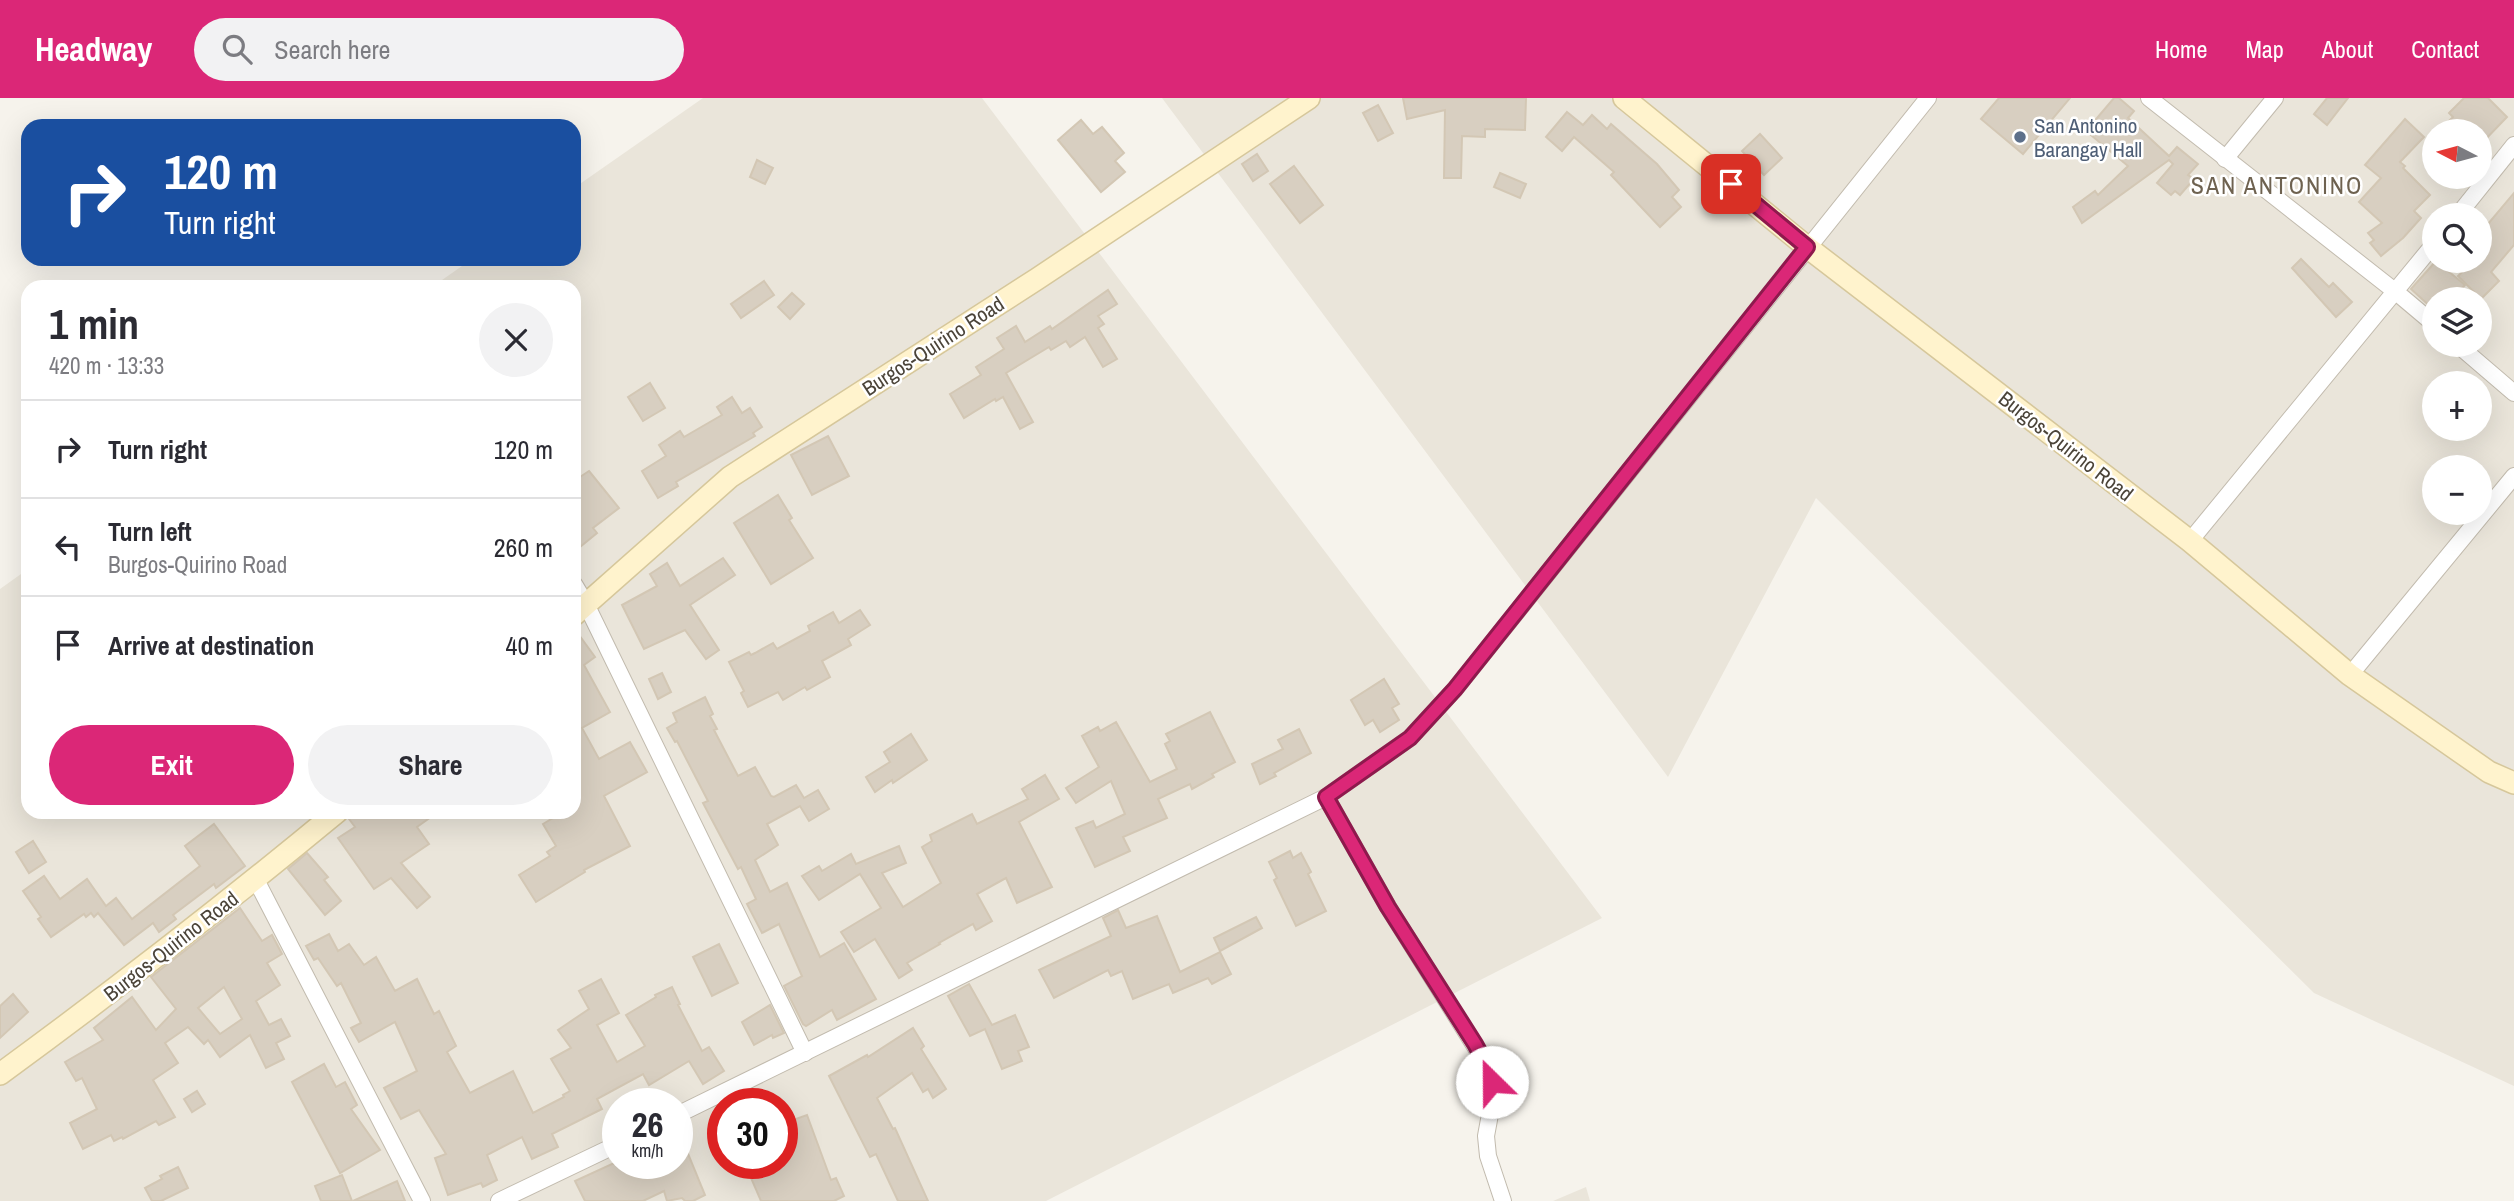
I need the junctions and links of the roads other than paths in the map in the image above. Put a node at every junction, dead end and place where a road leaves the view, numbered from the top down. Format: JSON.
{"nodes":[{"id":1,"x":1309,"y":98,"type":"edge"},
{"id":2,"x":1624,"y":98,"type":"edge"},
{"id":3,"x":1928,"y":98,"type":"edge"},
{"id":4,"x":2149,"y":98,"type":"edge"},
{"id":5,"x":2275,"y":98,"type":"edge"},
{"id":6,"x":2514,"y":145,"type":"edge"},
{"id":7,"x":2225,"y":159,"type":"junction"},
{"id":8,"x":2468,"y":203,"type":"edge"},
{"id":9,"x":1807,"y":247,"type":"junction"},
{"id":10,"x":2422,"y":259,"type":"edge"},
{"id":11,"x":2396,"y":292,"type":"junction"},
{"id":12,"x":2422,"y":314,"type":"edge"},
{"id":13,"x":2472,"y":357,"type":"edge"},
{"id":14,"x":2514,"y":393,"type":"edge"},
{"id":15,"x":2514,"y":476,"type":"edge"},
{"id":16,"x":2190,"y":541,"type":"junction"},
{"id":17,"x":581,"y":609,"type":"edge"},
{"id":18,"x":581,"y":612,"type":"edge"},
{"id":19,"x":2350,"y":675,"type":"junction"},
{"id":20,"x":2514,"y":783,"type":"edge"},
{"id":21,"x":1326,"y":797,"type":"junction"},
{"id":22,"x":329,"y":819,"type":"edge"},
{"id":23,"x":256,"y":880,"type":"junction"},
{"id":24,"x":805,"y":1053,"type":"junction"},
{"id":25,"x":0,"y":1074,"type":"edge"},
{"id":26,"x":693,"y":1107,"type":"edge"},
{"id":27,"x":602,"y":1152,"type":"edge"},
{"id":28,"x":422,"y":1201,"type":"edge"},
{"id":29,"x":499,"y":1201,"type":"edge"},
{"id":30,"x":1503,"y":1201,"type":"edge"}],
"edges":[{"from":1,"to":17,"type":"street","name":"Burgos-Quirino Road"},
{"from":2,"to":9,"type":"street","name":"Burgos-Quirino Road"},
{"from":3,"to":9,"type":"street"},
{"from":4,"to":7,"type":"street"},
{"from":5,"to":7,"type":"street"},
{"from":6,"to":8,"type":"street"},
{"from":7,"to":11,"type":"street"},
{"from":9,"to":16,"type":"street","name":"Burgos-Quirino Road"},
{"from":9,"to":21,"type":"street"},
{"from":10,"to":11,"type":"street"},
{"from":11,"to":12,"type":"street"},
{"from":11,"to":16,"type":"street"},
{"from":13,"to":14,"type":"street"},
{"from":15,"to":19,"type":"street"},
{"from":16,"to":19,"type":"street","name":"Burgos-Quirino Road"},
{"from":18,"to":24,"type":"street"},
{"from":19,"to":20,"type":"street","name":"Burgos-Quirino Road"},
{"from":21,"to":24,"type":"street"},
{"from":21,"to":30,"type":"street"},
{"from":22,"to":23,"type":"street","name":"Burgos-Quirino Road"},
{"from":23,"to":25,"type":"street","name":"Burgos-Quirino Road"},
{"from":23,"to":28,"type":"street"},
{"from":24,"to":26,"type":"street"},
{"from":27,"to":29,"type":"street"}]}
